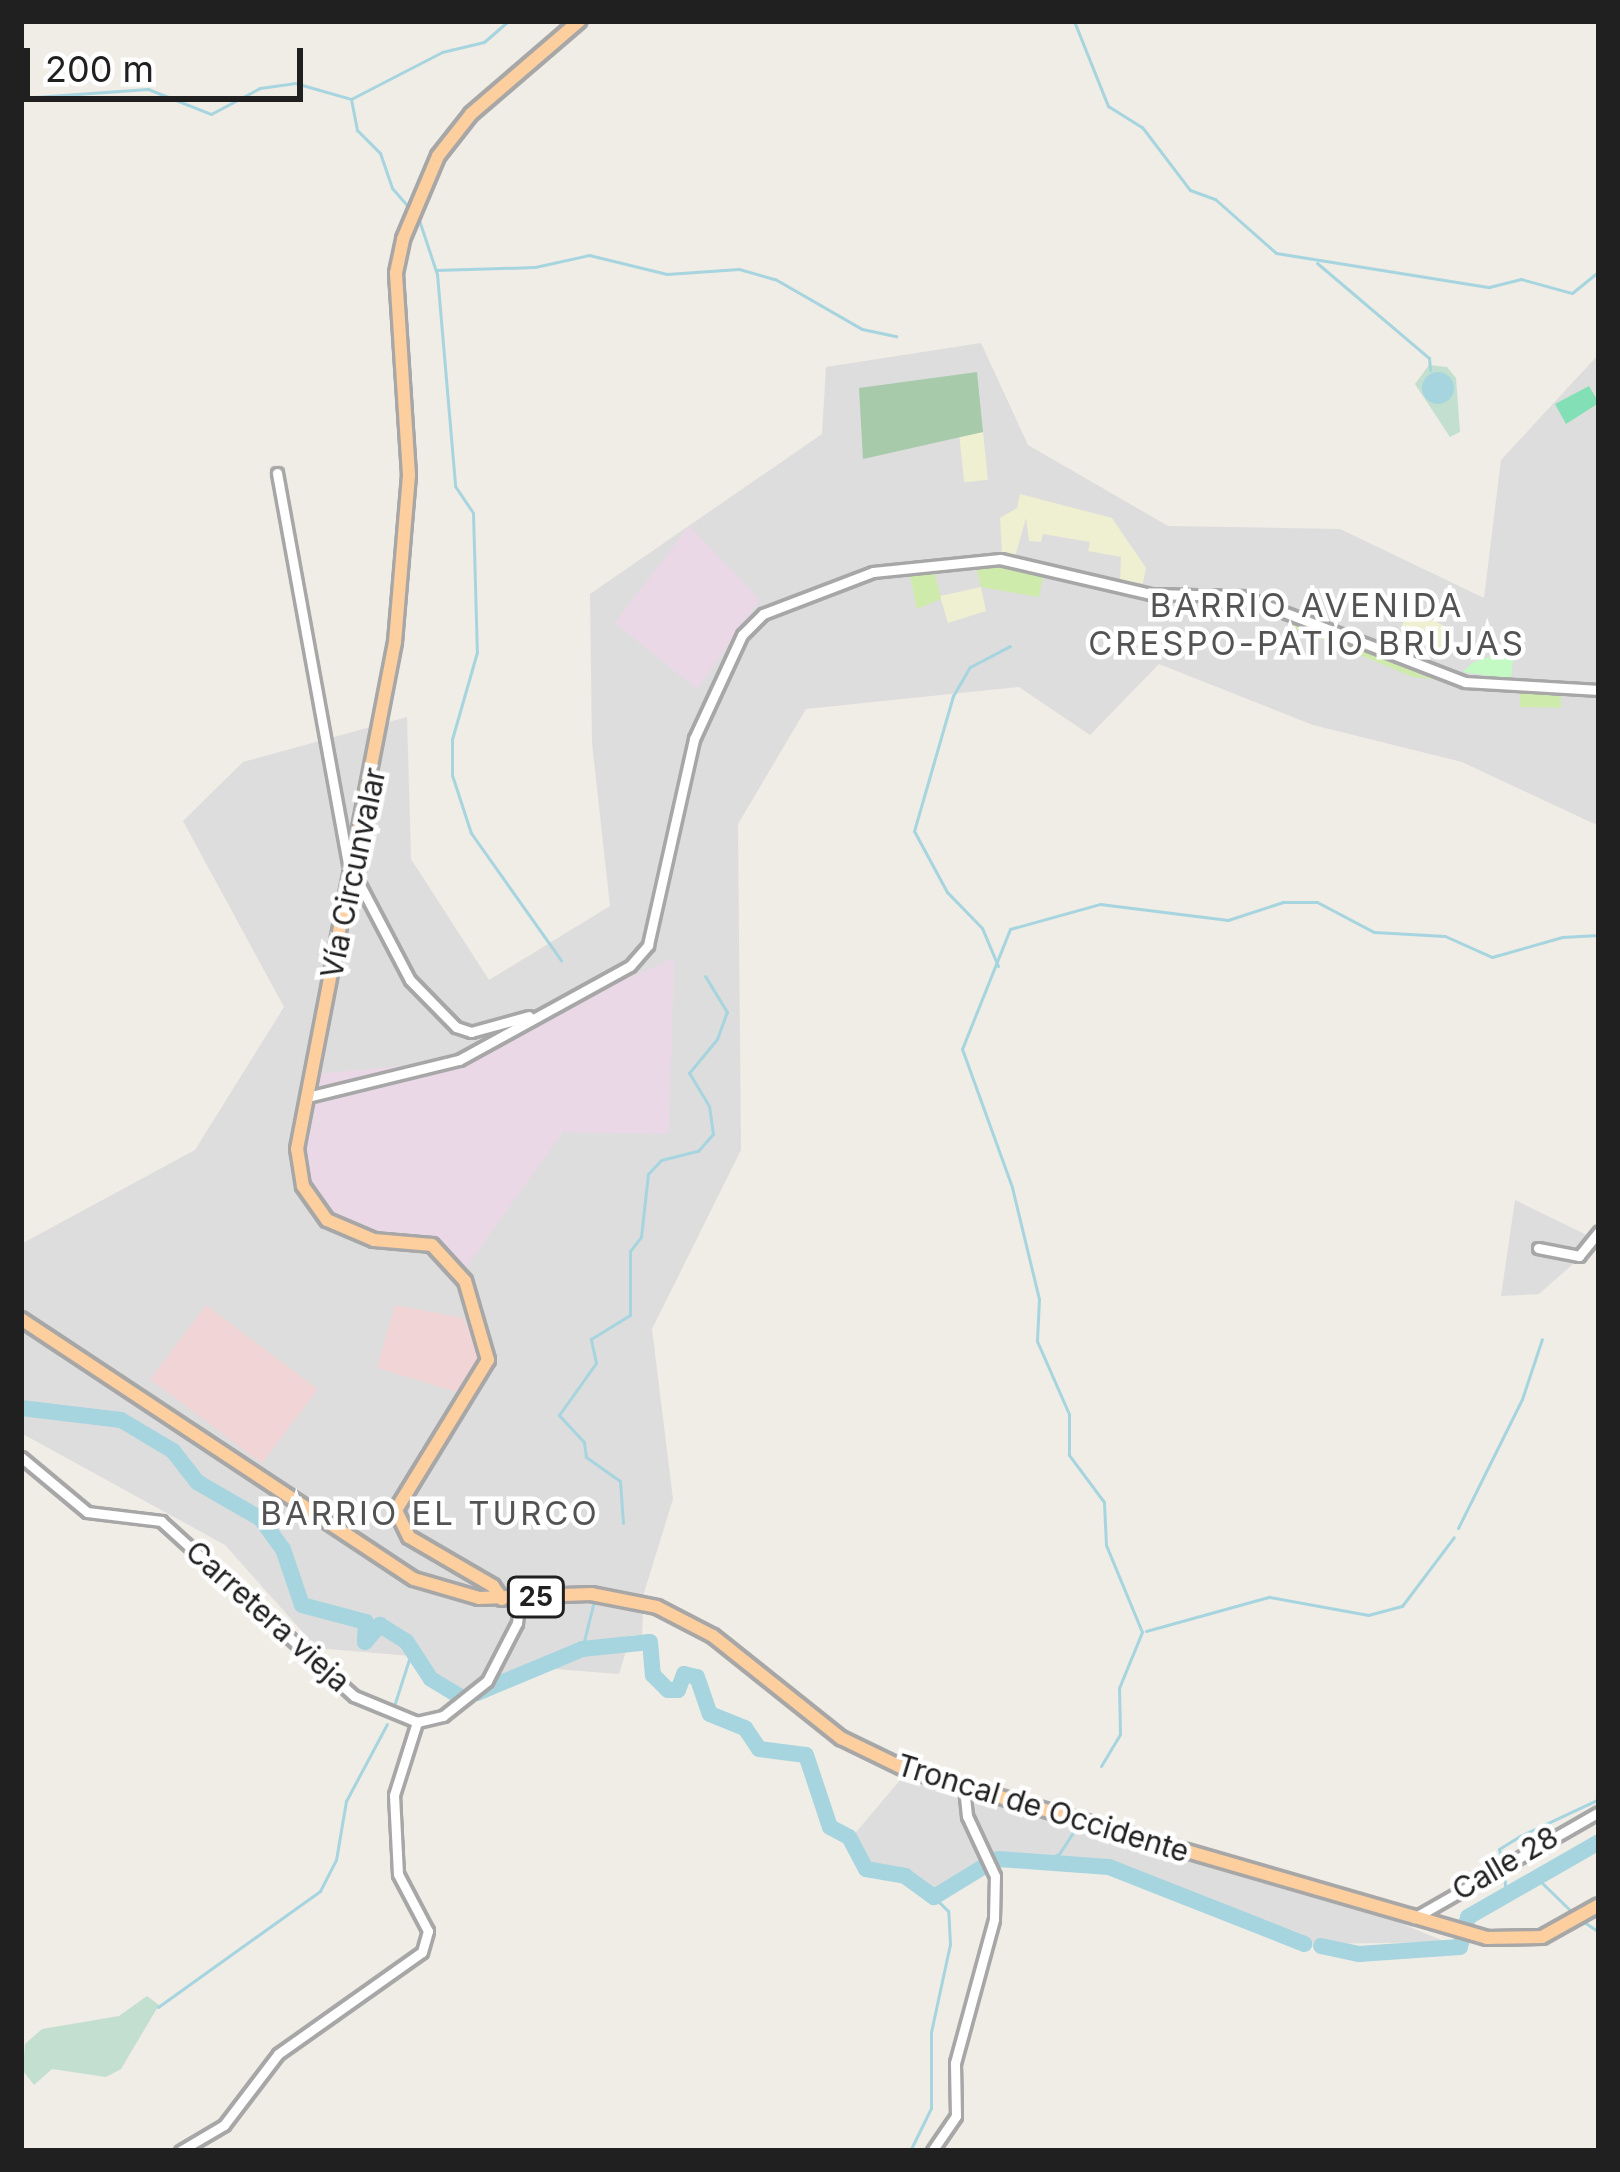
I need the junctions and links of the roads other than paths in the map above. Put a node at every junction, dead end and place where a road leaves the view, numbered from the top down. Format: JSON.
{"nodes":[{"id":1,"x":579,"y":21,"type":"edge"},
{"id":2,"x":277,"y":473,"type":"dead end"},
{"id":3,"x":1599,"y":689,"type":"edge"},
{"id":4,"x":355,"y":874,"type":"junction"},
{"id":5,"x":534,"y":1015,"type":"junction"},
{"id":6,"x":307,"y":1096,"type":"junction"},
{"id":7,"x":1599,"y":1231,"type":"edge"},
{"id":8,"x":1538,"y":1248,"type":"dead end"},
{"id":9,"x":21,"y":1319,"type":"edge"},
{"id":10,"x":21,"y":1457,"type":"edge"},
{"id":11,"x":520,"y":1598,"type":"junction"},
{"id":12,"x":502,"y":1599,"type":"junction"},
{"id":13,"x":417,"y":1722,"type":"junction"},
{"id":14,"x":964,"y":1788,"type":"junction"},
{"id":15,"x":1599,"y":1812,"type":"edge"},
{"id":16,"x":1599,"y":1905,"type":"edge"},
{"id":17,"x":1414,"y":1918,"type":"junction"},
{"id":18,"x":180,"y":2151,"type":"edge"},
{"id":19,"x":932,"y":2151,"type":"edge"}],
"edges":[{"from":1,"to":4,"type":"main road","name":"Vía Circunvalar"},
{"from":2,"to":4,"type":"street"},
{"from":3,"to":5,"type":"street"},
{"from":4,"to":5,"type":"street"},
{"from":4,"to":6,"type":"main road","name":"Vía Circunvalar"},
{"from":5,"to":6,"type":"street"},
{"from":6,"to":12,"type":"main road","name":"Vía Circunvalar"},
{"from":7,"to":8,"type":"street"},
{"from":9,"to":12,"type":"main road","name":"Troncal de Occidente","number":"25"},
{"from":10,"to":13,"type":"street","name":"Carretera vieja"},
{"from":11,"to":12,"type":"main road","name":"Troncal de Occidente","number":"25"},
{"from":11,"to":13,"type":"street"},
{"from":11,"to":14,"type":"main road","name":"Troncal de Occidente","number":"25"},
{"from":13,"to":18,"type":"street"},
{"from":14,"to":17,"type":"main road","name":"Troncal de Occidente","number":"25"},
{"from":14,"to":19,"type":"street"},
{"from":15,"to":17,"type":"street","name":"Calle 28"},
{"from":16,"to":17,"type":"main road","name":"Troncal de Occidente","number":"25"}]}
